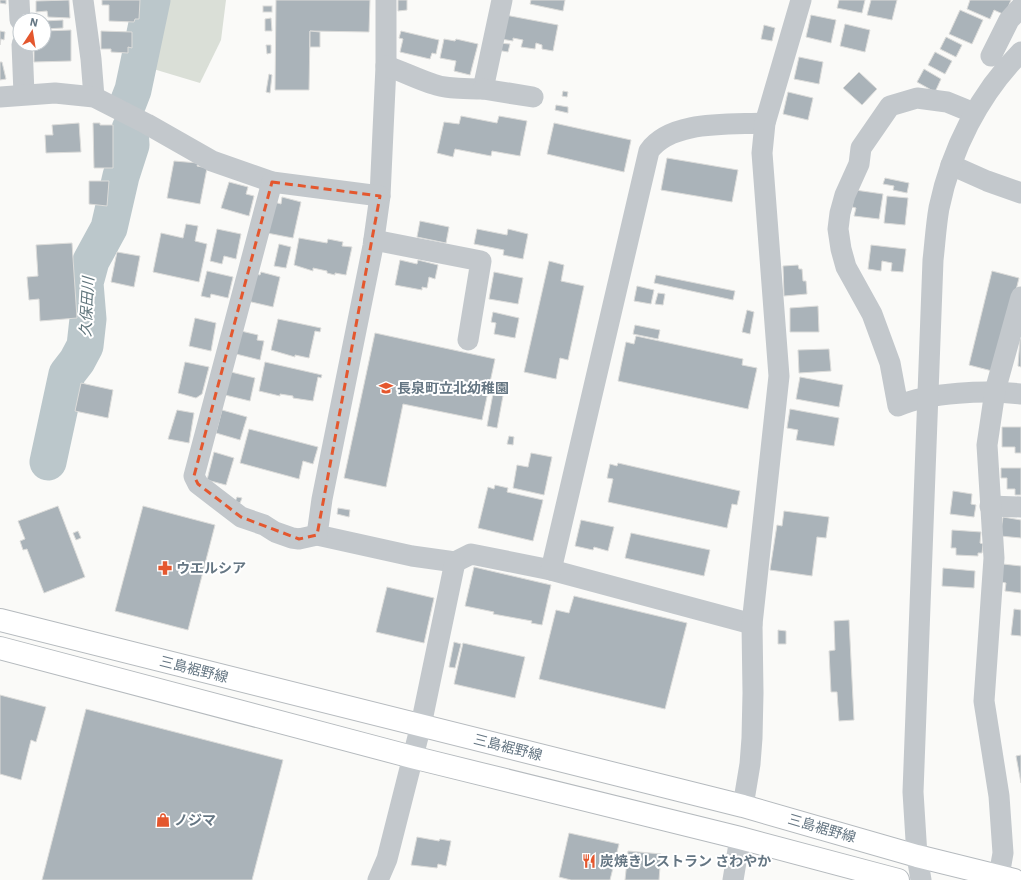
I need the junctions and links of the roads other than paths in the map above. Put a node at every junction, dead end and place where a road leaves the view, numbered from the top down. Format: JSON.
{"nodes":[{"id":1,"x":19,"y":0,"type":"edge"},
{"id":2,"x":83,"y":0,"type":"edge"},
{"id":3,"x":386,"y":0,"type":"edge"},
{"id":4,"x":502,"y":0,"type":"edge"},
{"id":5,"x":801,"y":0,"type":"edge"},
{"id":6,"x":1021,"y":7,"type":"edge"},
{"id":7,"x":20,"y":12,"type":"edge"},
{"id":8,"x":22,"y":52,"type":"edge"},
{"id":9,"x":1021,"y":52,"type":"edge"},
{"id":10,"x":991,"y":56,"type":"dead end"},
{"id":11,"x":386,"y":66,"type":"junction"},
{"id":12,"x":483,"y":89,"type":"junction"},
{"id":13,"x":24,"y":94,"type":"junction"},
{"id":14,"x":0,"y":97,"type":"edge"},
{"id":15,"x":94,"y":97,"type":"junction"},
{"id":16,"x":533,"y":97,"type":"dead end"},
{"id":17,"x":974,"y":113,"type":"junction"},
{"id":18,"x":765,"y":123,"type":"junction"},
{"id":19,"x":951,"y":165,"type":"junction"},
{"id":20,"x":272,"y":182,"type":"junction"},
{"id":21,"x":1021,"y":193,"type":"edge"},
{"id":22,"x":380,"y":196,"type":"junction"},
{"id":23,"x":374,"y":240,"type":"junction"},
{"id":24,"x":1021,"y":297,"type":"edge"},
{"id":25,"x":468,"y":340,"type":"dead end"},
{"id":26,"x":994,"y":391,"type":"junction"},
{"id":27,"x":1021,"y":394,"type":"edge"},
{"id":28,"x":926,"y":399,"type":"junction"},
{"id":29,"x":990,"y":506,"type":"junction"},
{"id":30,"x":1021,"y":507,"type":"edge"},
{"id":31,"x":317,"y":535,"type":"junction"},
{"id":32,"x":455,"y":562,"type":"junction"},
{"id":33,"x":551,"y":570,"type":"junction"},
{"id":34,"x":0,"y":620,"type":"edge"},
{"id":35,"x":752,"y":624,"type":"junction"},
{"id":36,"x":0,"y":648,"type":"edge"},
{"id":37,"x":421,"y":725,"type":"junction"},
{"id":38,"x":412,"y":757,"type":"junction"},
{"id":39,"x":743,"y":806,"type":"junction"},
{"id":40,"x":740,"y":838,"type":"junction"},
{"id":41,"x":917,"y":856,"type":"junction"},
{"id":42,"x":1007,"y":878,"type":"edge"},
{"id":43,"x":378,"y":880,"type":"edge"},
{"id":44,"x":733,"y":880,"type":"edge"},
{"id":45,"x":898,"y":880,"type":"edge"},
{"id":46,"x":922,"y":880,"type":"edge"}],
"edges":[{"from":1,"to":7,"type":"street"},
{"from":2,"to":15,"type":"street"},
{"from":3,"to":11,"type":"street"},
{"from":4,"to":12,"type":"street"},
{"from":5,"to":18,"type":"street"},
{"from":6,"to":10,"type":"street"},
{"from":8,"to":13,"type":"street"},
{"from":9,"to":17,"type":"street"},
{"from":11,"to":12,"type":"street"},
{"from":11,"to":22,"type":"street"},
{"from":12,"to":16,"type":"street"},
{"from":13,"to":14,"type":"street"},
{"from":13,"to":15,"type":"street"},
{"from":15,"to":20,"type":"street"},
{"from":17,"to":19,"type":"street"},
{"from":17,"to":28,"type":"street"},
{"from":18,"to":33,"type":"street"},
{"from":18,"to":35,"type":"street"},
{"from":19,"to":21,"type":"street"},
{"from":19,"to":28,"type":"street"},
{"from":20,"to":22,"type":"street"},
{"from":20,"to":31,"type":"street"},
{"from":22,"to":23,"type":"street"},
{"from":23,"to":25,"type":"street"},
{"from":23,"to":31,"type":"street"},
{"from":24,"to":26,"type":"street"},
{"from":26,"to":27,"type":"street"},
{"from":26,"to":28,"type":"street"},
{"from":26,"to":29,"type":"street"},
{"from":28,"to":41,"type":"street"},
{"from":29,"to":30,"type":"street"},
{"from":29,"to":42,"type":"street"},
{"from":31,"to":32,"type":"street"},
{"from":32,"to":33,"type":"street"},
{"from":32,"to":37,"type":"street"},
{"from":33,"to":35,"type":"street"},
{"from":34,"to":37,"type":"main road","name":"三島裾野線"},
{"from":35,"to":39,"type":"street"},
{"from":36,"to":38,"type":"main road","name":"三島裾野線"},
{"from":37,"to":38,"type":"street"},
{"from":37,"to":39,"type":"main road","name":"三島裾野線"},
{"from":38,"to":40,"type":"main road","name":"三島裾野線"},
{"from":38,"to":43,"type":"street"},
{"from":39,"to":41,"type":"main road","name":"三島裾野線"},
{"from":40,"to":44,"type":"street"},
{"from":40,"to":45,"type":"main road","name":"三島裾野線"},
{"from":41,"to":42,"type":"main road","name":"三島裾野線"},
{"from":41,"to":46,"type":"street"}]}
